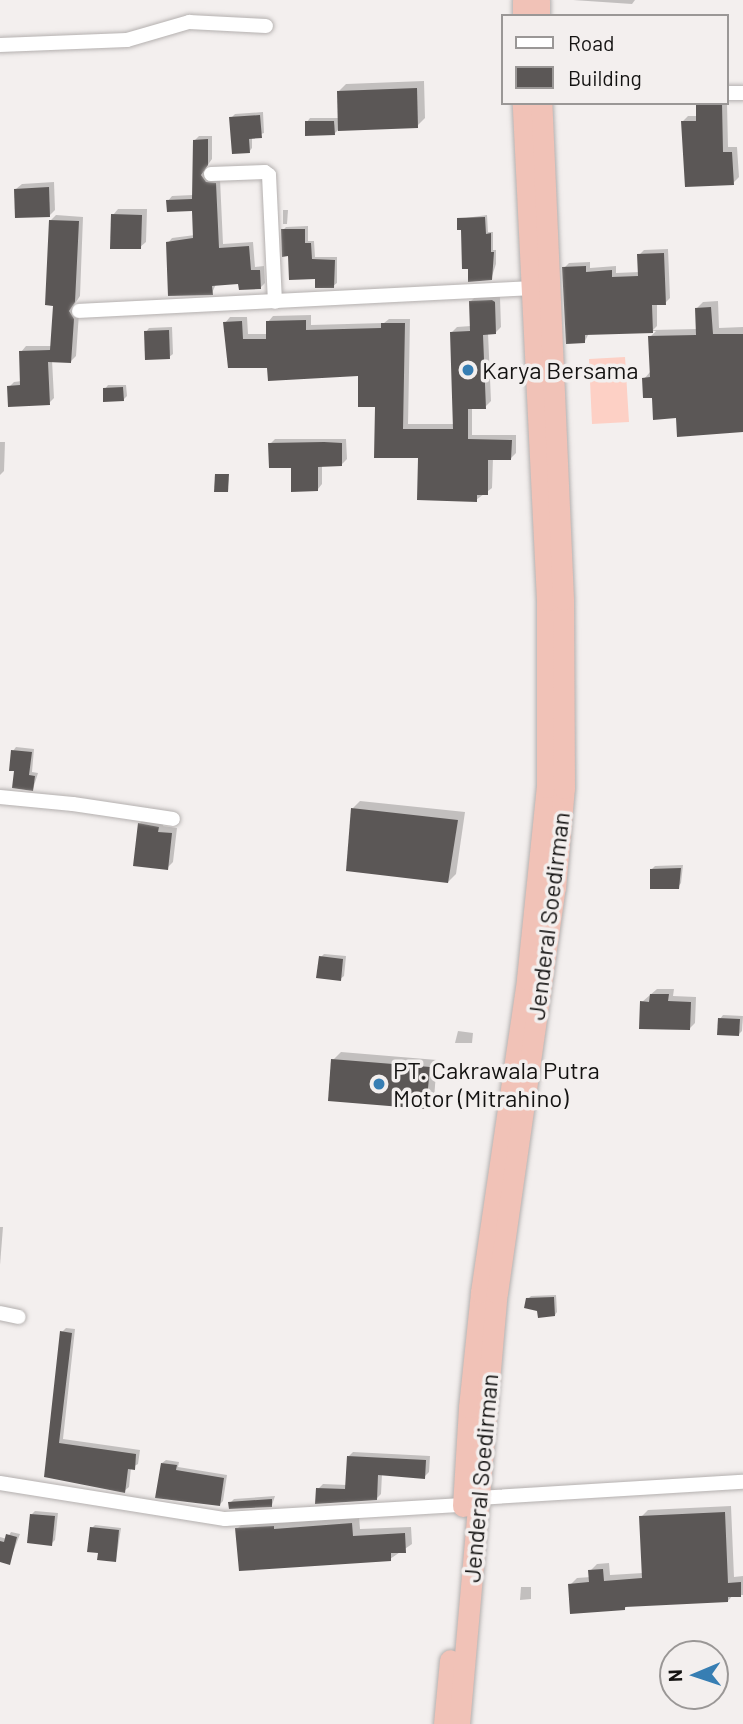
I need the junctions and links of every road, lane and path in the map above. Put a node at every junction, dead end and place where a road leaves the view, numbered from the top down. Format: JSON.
{"nodes":[{"id":1,"x":266,"y":26,"type":"dead end"},
{"id":2,"x":0,"y":45,"type":"edge"},
{"id":3,"x":523,"y":105,"type":"edge"},
{"id":4,"x":541,"y":105,"type":"edge"},
{"id":5,"x":211,"y":174,"type":"dead end"},
{"id":6,"x":531,"y":288,"type":"junction"},
{"id":7,"x":275,"y":302,"type":"junction"},
{"id":8,"x":79,"y":311,"type":"dead end"},
{"id":9,"x":0,"y":797,"type":"edge"},
{"id":10,"x":173,"y":820,"type":"dead end"},
{"id":11,"x":0,"y":1313,"type":"edge"},
{"id":12,"x":19,"y":1317,"type":"dead end"},
{"id":13,"x":743,"y":1482,"type":"edge"},
{"id":14,"x":0,"y":1483,"type":"edge"},
{"id":15,"x":470,"y":1501,"type":"junction"},
{"id":16,"x":444,"y":1724,"type":"edge"},
{"id":17,"x":458,"y":1724,"type":"edge"}],
"edges":[{"from":1,"to":2,"type":"street"},
{"from":3,"to":6,"type":"highway","name":"Jenderal Soedirman"},
{"from":4,"to":15,"type":"highway","name":"Jenderal Soedirman"},
{"from":5,"to":7,"type":"street"},
{"from":6,"to":7,"type":"street"},
{"from":6,"to":15,"type":"highway","name":"Jenderal Soedirman"},
{"from":7,"to":8,"type":"street"},
{"from":9,"to":10,"type":"street"},
{"from":11,"to":12,"type":"street"},
{"from":13,"to":15,"type":"street"},
{"from":14,"to":15,"type":"street"},
{"from":15,"to":16,"type":"highway","name":"Jenderal Soedirman"},
{"from":15,"to":17,"type":"highway","name":"Jenderal Soedirman"}]}
